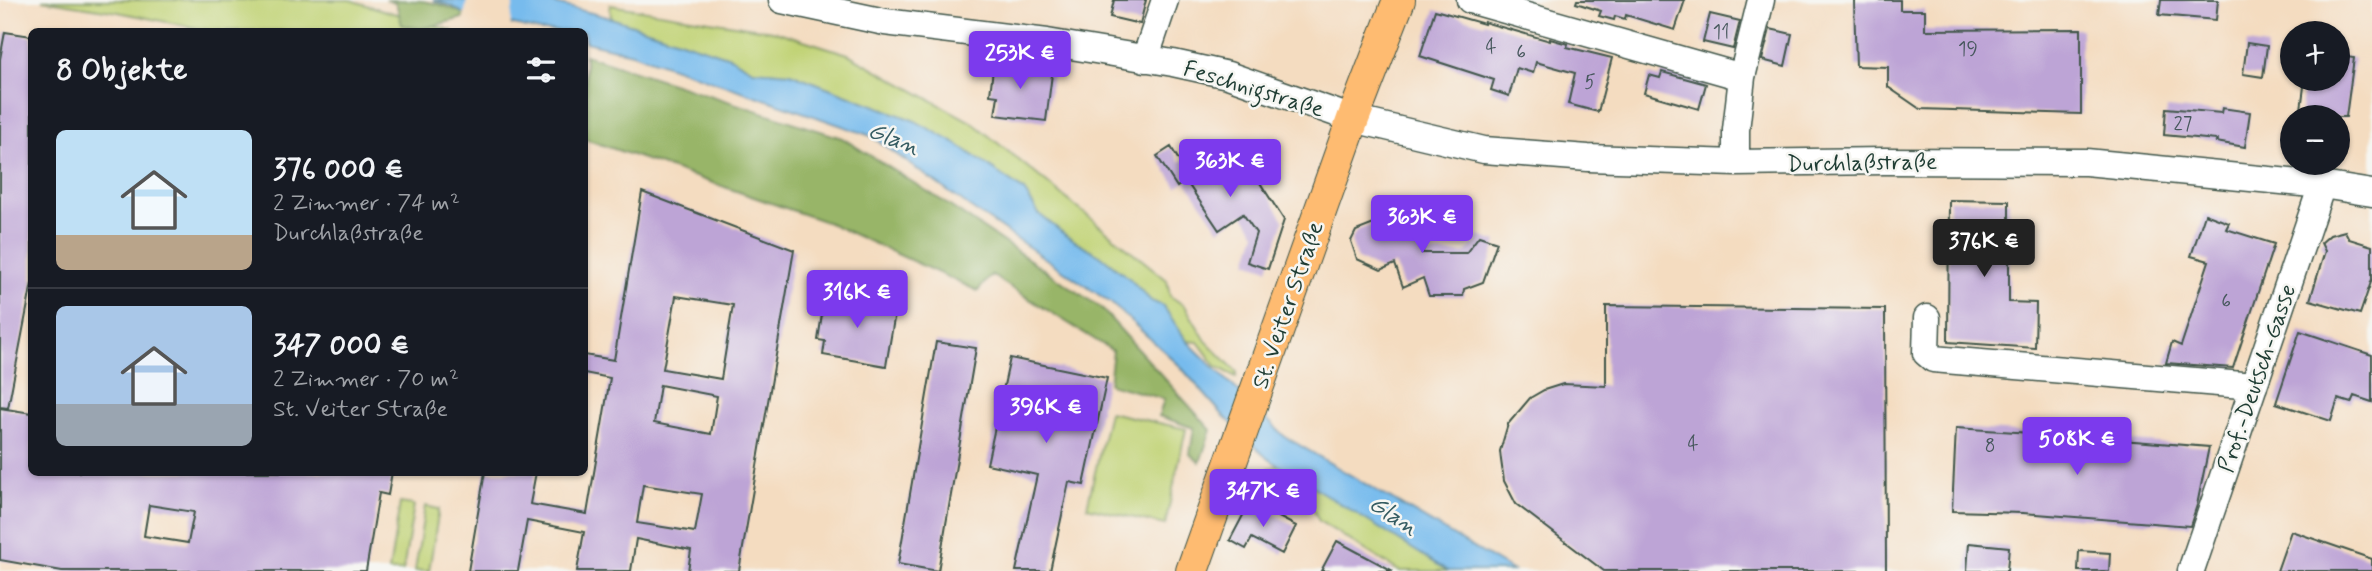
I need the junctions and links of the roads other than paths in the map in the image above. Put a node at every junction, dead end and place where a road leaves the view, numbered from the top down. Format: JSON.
{"nodes":[{"id":1,"x":782,"y":0,"type":"edge"},
{"id":2,"x":1165,"y":0,"type":"edge"},
{"id":3,"x":1399,"y":0,"type":"edge"},
{"id":4,"x":1470,"y":0,"type":"edge"},
{"id":5,"x":1761,"y":0,"type":"edge"},
{"id":6,"x":887,"y":11,"type":"edge"},
{"id":7,"x":1145,"y":59,"type":"junction"},
{"id":8,"x":1742,"y":78,"type":"junction"},
{"id":9,"x":1353,"y":119,"type":"junction"},
{"id":10,"x":1736,"y":163,"type":"junction"},
{"id":11,"x":2322,"y":185,"type":"junction"},
{"id":12,"x":2372,"y":192,"type":"edge"},
{"id":13,"x":1927,"y":318,"type":"dead end"},
{"id":14,"x":2254,"y":386,"type":"junction"},
{"id":15,"x":1192,"y":571,"type":"edge"},
{"id":16,"x":2191,"y":571,"type":"edge"}],
"edges":[{"from":1,"to":6,"type":"street","name":"Feschnigstraße"},
{"from":2,"to":7,"type":"street"},
{"from":3,"to":9,"type":"main road","name":"St. Veiter Straße"},
{"from":4,"to":8,"type":"street"},
{"from":5,"to":8,"type":"street"},
{"from":6,"to":7,"type":"street","name":"Feschnigstraße"},
{"from":7,"to":9,"type":"street","name":"Feschnigstraße"},
{"from":8,"to":10,"type":"street"},
{"from":9,"to":10,"type":"street","name":"Durchlaßstraße"},
{"from":9,"to":15,"type":"main road","name":"St. Veiter Straße"},
{"from":10,"to":11,"type":"street","name":"Durchlaßstraße"},
{"from":11,"to":12,"type":"street","name":"Durchlaßstraße"},
{"from":11,"to":14,"type":"street","name":"Prof.-Deutsch-Gasse"},
{"from":13,"to":14,"type":"street"},
{"from":14,"to":16,"type":"street","name":"Prof.-Deutsch-Gasse"}]}
